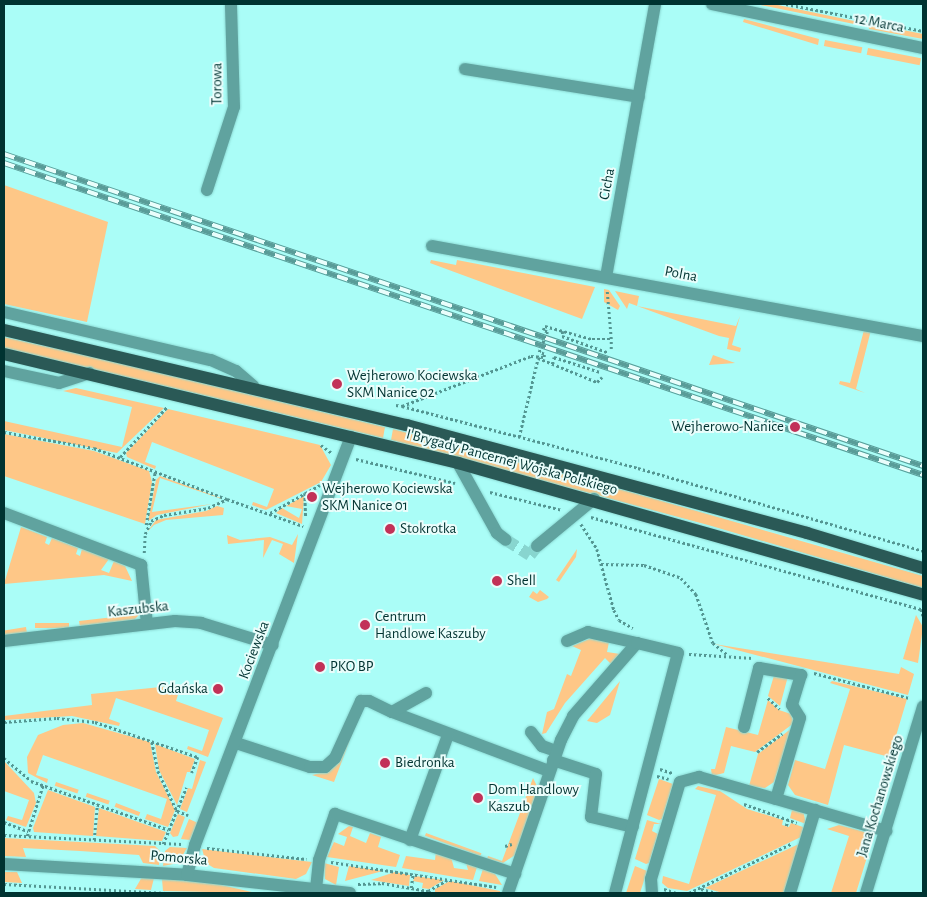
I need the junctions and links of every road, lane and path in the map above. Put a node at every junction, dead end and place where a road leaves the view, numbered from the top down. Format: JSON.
{"nodes":[{"id":1,"x":231,"y":4,"type":"edge"},
{"id":2,"x":655,"y":4,"type":"edge"},
{"id":3,"x":712,"y":4,"type":"edge"},
{"id":4,"x":786,"y":4,"type":"edge"},
{"id":5,"x":923,"y":31,"type":"edge"},
{"id":6,"x":923,"y":48,"type":"edge"},
{"id":7,"x":465,"y":69,"type":"dead end"},
{"id":8,"x":640,"y":97,"type":"junction"},
{"id":9,"x":206,"y":190,"type":"dead end"},
{"id":10,"x":432,"y":246,"type":"dead end"},
{"id":11,"x":606,"y":277,"type":"junction"},
{"id":12,"x":4,"y":312,"type":"edge"},
{"id":13,"x":4,"y":330,"type":"edge"},
{"id":14,"x":563,"y":331,"type":"junction"},
{"id":15,"x":923,"y":336,"type":"edge"},
{"id":16,"x":611,"y":339,"type":"junction"},
{"id":17,"x":611,"y":349,"type":"dead end"},
{"id":18,"x":607,"y":352,"type":"dead end"},
{"id":19,"x":4,"y":354,"type":"edge"},
{"id":20,"x":537,"y":358,"type":"junction"},
{"id":21,"x":552,"y":364,"type":"junction"},
{"id":22,"x":4,"y":371,"type":"edge"},
{"id":23,"x":600,"y":372,"type":"dead end"},
{"id":24,"x":89,"y":373,"type":"junction"},
{"id":25,"x":602,"y":377,"type":"dead end"},
{"id":26,"x":253,"y":386,"type":"junction"},
{"id":27,"x":396,"y":404,"type":"dead end"},
{"id":28,"x":158,"y":405,"type":"dead end"},
{"id":29,"x":402,"y":406,"type":"junction"},
{"id":30,"x":167,"y":407,"type":"junction"},
{"id":31,"x":177,"y":410,"type":"dead end"},
{"id":32,"x":4,"y":432,"type":"edge"},
{"id":33,"x":351,"y":437,"type":"junction"},
{"id":34,"x":519,"y":437,"type":"junction"},
{"id":35,"x":318,"y":443,"type":"dead end"},
{"id":36,"x":335,"y":454,"type":"dead end"},
{"id":37,"x":120,"y":457,"type":"junction"},
{"id":38,"x":354,"y":459,"type":"dead end"},
{"id":39,"x":458,"y":463,"type":"junction"},
{"id":40,"x":155,"y":471,"type":"junction"},
{"id":41,"x":323,"y":483,"type":"dead end"},
{"id":42,"x":472,"y":487,"type":"junction"},
{"id":43,"x":305,"y":493,"type":"junction"},
{"id":44,"x":227,"y":499,"type":"junction"},
{"id":45,"x":594,"y":499,"type":"junction"},
{"id":46,"x":578,"y":513,"type":"junction"},
{"id":47,"x":4,"y":514,"type":"edge"},
{"id":48,"x":269,"y":514,"type":"junction"},
{"id":49,"x":146,"y":529,"type":"junction"},
{"id":50,"x":506,"y":540,"type":"tunnel mouth"},
{"id":51,"x":537,"y":546,"type":"tunnel mouth"},
{"id":52,"x":923,"y":550,"type":"edge"},
{"id":53,"x":138,"y":559,"type":"junction"},
{"id":54,"x":601,"y":564,"type":"junction"},
{"id":55,"x":923,"y":568,"type":"edge"},
{"id":56,"x":923,"y":595,"type":"edge"},
{"id":57,"x":923,"y":616,"type":"edge"},
{"id":58,"x":147,"y":624,"type":"junction"},
{"id":59,"x":636,"y":629,"type":"dead end"},
{"id":60,"x":4,"y":641,"type":"edge"},
{"id":61,"x":567,"y":641,"type":"dead end"},
{"id":62,"x":637,"y":643,"type":"junction"},
{"id":63,"x":273,"y":645,"type":"junction"},
{"id":64,"x":678,"y":653,"type":"junction"},
{"id":65,"x":729,"y":656,"type":"junction"},
{"id":66,"x":756,"y":658,"type":"dead end"},
{"id":67,"x":805,"y":670,"type":"dead end"},
{"id":68,"x":426,"y":693,"type":"dead end"},
{"id":69,"x":909,"y":698,"type":"dead end"},
{"id":70,"x":923,"y":707,"type":"edge"},
{"id":71,"x":392,"y":712,"type":"junction"},
{"id":72,"x":4,"y":722,"type":"edge"},
{"id":73,"x":744,"y":727,"type":"dead end"},
{"id":74,"x":786,"y":731,"type":"dead end"},
{"id":75,"x":531,"y":732,"type":"dead end"},
{"id":76,"x":448,"y":735,"type":"junction"},
{"id":77,"x":152,"y":741,"type":"junction"},
{"id":78,"x":236,"y":743,"type":"junction"},
{"id":79,"x":757,"y":752,"type":"dead end"},
{"id":80,"x":4,"y":758,"type":"edge"},
{"id":81,"x":553,"y":760,"type":"junction"},
{"id":82,"x":192,"y":773,"type":"dead end"},
{"id":83,"x":667,"y":778,"type":"dead end"},
{"id":84,"x":672,"y":780,"type":"dead end"},
{"id":85,"x":43,"y":785,"type":"junction"},
{"id":86,"x":186,"y":788,"type":"dead end"},
{"id":87,"x":776,"y":799,"type":"junction"},
{"id":88,"x":741,"y":802,"type":"dead end"},
{"id":89,"x":97,"y":804,"type":"junction"},
{"id":90,"x":815,"y":810,"type":"junction"},
{"id":91,"x":177,"y":811,"type":"junction"},
{"id":92,"x":188,"y":815,"type":"dead end"},
{"id":93,"x":788,"y":820,"type":"junction"},
{"id":94,"x":4,"y":822,"type":"edge"},
{"id":95,"x":786,"y":826,"type":"dead end"},
{"id":96,"x":633,"y":827,"type":"junction"},
{"id":97,"x":169,"y":830,"type":"junction"},
{"id":98,"x":28,"y":831,"type":"junction"},
{"id":99,"x":886,"y":831,"type":"junction"},
{"id":100,"x":808,"y":833,"type":"junction"},
{"id":101,"x":4,"y":835,"type":"edge"},
{"id":102,"x":26,"y":836,"type":"junction"},
{"id":103,"x":94,"y":840,"type":"junction"},
{"id":104,"x":410,"y":840,"type":"junction"},
{"id":105,"x":163,"y":844,"type":"junction"},
{"id":106,"x":195,"y":845,"type":"junction"},
{"id":107,"x":319,"y":860,"type":"junction"},
{"id":108,"x":4,"y":864,"type":"edge"},
{"id":109,"x":413,"y":873,"type":"junction"},
{"id":110,"x":187,"y":874,"type":"junction"},
{"id":111,"x":515,"y":874,"type":"junction"},
{"id":112,"x":448,"y":880,"type":"junction"},
{"id":113,"x":4,"y":884,"type":"edge"},
{"id":114,"x":411,"y":888,"type":"junction"},
{"id":115,"x":699,"y":888,"type":"junction"},
{"id":116,"x":316,"y":889,"type":"junction"},
{"id":117,"x":351,"y":889,"type":"edge"},
{"id":118,"x":656,"y":890,"type":"edge"},
{"id":119,"x":505,"y":891,"type":"edge"},
{"id":120,"x":166,"y":893,"type":"edge"},
{"id":121,"x":614,"y":893,"type":"edge"},
{"id":122,"x":676,"y":893,"type":"edge"},
{"id":123,"x":689,"y":893,"type":"edge"},
{"id":124,"x":717,"y":893,"type":"edge"},
{"id":125,"x":790,"y":893,"type":"edge"},
{"id":126,"x":866,"y":893,"type":"edge"}],
"edges":[{"from":1,"to":9,"type":"street","name":"Torowa"},
{"from":2,"to":8,"type":"street","name":"Cicha"},
{"from":3,"to":6,"type":"street","name":"12 Marca"},
{"from":4,"to":5,"type":"path"},
{"from":7,"to":8,"type":"street"},
{"from":8,"to":11,"type":"street","name":"Cicha"},
{"from":10,"to":11,"type":"street","name":"Polna"},
{"from":11,"to":15,"type":"street","name":"Polna"},
{"from":11,"to":16,"type":"path"},
{"from":12,"to":26,"type":"street","name":"I Brygady Pancernej Wojska Polskiego"},
{"from":13,"to":26,"type":"main road","name":"I Brygady Pancernej Wojska Polskiego"},
{"from":14,"to":16,"type":"path"},
{"from":14,"to":18,"type":"path"},
{"from":14,"to":20,"type":"path"},
{"from":16,"to":17,"type":"path"},
{"from":19,"to":24,"type":"main road","name":"I Brygady Pancernej Wojska Polskiego"},
{"from":20,"to":21,"type":"path"},
{"from":20,"to":29,"type":"path"},
{"from":20,"to":34,"type":"path"},
{"from":21,"to":23,"type":"path"},
{"from":21,"to":25,"type":"path"},
{"from":22,"to":24,"type":"street"},
{"from":24,"to":33,"type":"main road","name":"I Brygady Pancernej Wojska Polskiego"},
{"from":26,"to":55,"type":"main road","name":"I Brygady Pancernej Wojska Polskiego"},
{"from":27,"to":29,"type":"path"},
{"from":28,"to":30,"type":"path"},
{"from":29,"to":34,"type":"path"},
{"from":30,"to":31,"type":"path"},
{"from":30,"to":37,"type":"path"},
{"from":32,"to":37,"type":"path"},
{"from":33,"to":39,"type":"main road","name":"I Brygady Pancernej Wojska Polskiego"},
{"from":33,"to":63,"type":"street","name":"Kociewska"},
{"from":34,"to":52,"type":"path"},
{"from":35,"to":36,"type":"path"},
{"from":37,"to":40,"type":"path"},
{"from":38,"to":42,"type":"path"},
{"from":39,"to":42,"type":"street"},
{"from":39,"to":45,"type":"main road","name":"I Brygady Pancernej Wojska Polskiego"},
{"from":40,"to":44,"type":"path"},
{"from":40,"to":49,"type":"path"},
{"from":41,"to":43,"type":"path"},
{"from":42,"to":46,"type":"path"},
{"from":42,"to":50,"type":"street"},
{"from":43,"to":48,"type":"path"},
{"from":43,"to":48,"type":"path"},
{"from":44,"to":48,"type":"path"},
{"from":44,"to":49,"type":"path"},
{"from":45,"to":46,"type":"street"},
{"from":45,"to":56,"type":"main road","name":"I Brygady Pancernej Wojska Polskiego"},
{"from":46,"to":51,"type":"street"},
{"from":46,"to":54,"type":"path"},
{"from":46,"to":57,"type":"path"},
{"from":47,"to":53,"type":"street"},
{"from":49,"to":53,"type":"path"},
{"from":53,"to":58,"type":"street"},
{"from":54,"to":59,"type":"path"},
{"from":54,"to":65,"type":"path"},
{"from":58,"to":60,"type":"street","name":"Kaszubska"},
{"from":58,"to":63,"type":"street","name":"Kaszubska"},
{"from":61,"to":62,"type":"street"},
{"from":62,"to":64,"type":"street"},
{"from":62,"to":81,"type":"street"},
{"from":63,"to":78,"type":"street","name":"Kociewska"},
{"from":64,"to":65,"type":"path"},
{"from":64,"to":96,"type":"street"},
{"from":65,"to":66,"type":"path"},
{"from":67,"to":69,"type":"path"},
{"from":68,"to":71,"type":"street"},
{"from":70,"to":99,"type":"street","name":"Jana Kochanowskiego"},
{"from":71,"to":76,"type":"street"},
{"from":71,"to":78,"type":"street"},
{"from":72,"to":77,"type":"path"},
{"from":73,"to":87,"type":"street"},
{"from":74,"to":79,"type":"path"},
{"from":75,"to":81,"type":"street"},
{"from":76,"to":81,"type":"street"},
{"from":76,"to":104,"type":"street"},
{"from":77,"to":82,"type":"path"},
{"from":77,"to":91,"type":"path"},
{"from":78,"to":106,"type":"street","name":"Kociewska"},
{"from":80,"to":85,"type":"path"},
{"from":81,"to":96,"type":"street"},
{"from":81,"to":111,"type":"street"},
{"from":83,"to":84,"type":"path"},
{"from":85,"to":89,"type":"path"},
{"from":85,"to":98,"type":"path"},
{"from":86,"to":91,"type":"path"},
{"from":87,"to":90,"type":"street"},
{"from":87,"to":118,"type":"street"},
{"from":88,"to":93,"type":"path"},
{"from":89,"to":97,"type":"path"},
{"from":89,"to":103,"type":"path"},
{"from":90,"to":99,"type":"street"},
{"from":90,"to":100,"type":"street"},
{"from":91,"to":92,"type":"path"},
{"from":91,"to":97,"type":"path"},
{"from":93,"to":95,"type":"path"},
{"from":93,"to":100,"type":"path"},
{"from":94,"to":98,"type":"path"},
{"from":96,"to":121,"type":"street"},
{"from":97,"to":105,"type":"path"},
{"from":98,"to":102,"type":"path"},
{"from":99,"to":126,"type":"street","name":"Jana Kochanowskiego"},
{"from":100,"to":115,"type":"path"},
{"from":100,"to":125,"type":"street"},
{"from":101,"to":102,"type":"path"},
{"from":102,"to":103,"type":"path"},
{"from":103,"to":105,"type":"path"},
{"from":104,"to":107,"type":"street"},
{"from":104,"to":111,"type":"street"},
{"from":105,"to":106,"type":"path"},
{"from":106,"to":107,"type":"path"},
{"from":106,"to":110,"type":"street","name":"Kociewska"},
{"from":107,"to":109,"type":"path"},
{"from":107,"to":116,"type":"street"},
{"from":108,"to":110,"type":"street","name":"Pomorska"},
{"from":109,"to":112,"type":"path"},
{"from":109,"to":114,"type":"path"},
{"from":110,"to":116,"type":"street","name":"Pomorska"},
{"from":111,"to":119,"type":"street"},
{"from":112,"to":114,"type":"path"},
{"from":112,"to":119,"type":"path"},
{"from":113,"to":120,"type":"path"},
{"from":114,"to":117,"type":"path"},
{"from":115,"to":123,"type":"path"},
{"from":115,"to":124,"type":"path"},
{"from":116,"to":117,"type":"street","name":"Pomorska"},
{"from":118,"to":122,"type":"path"}]}
